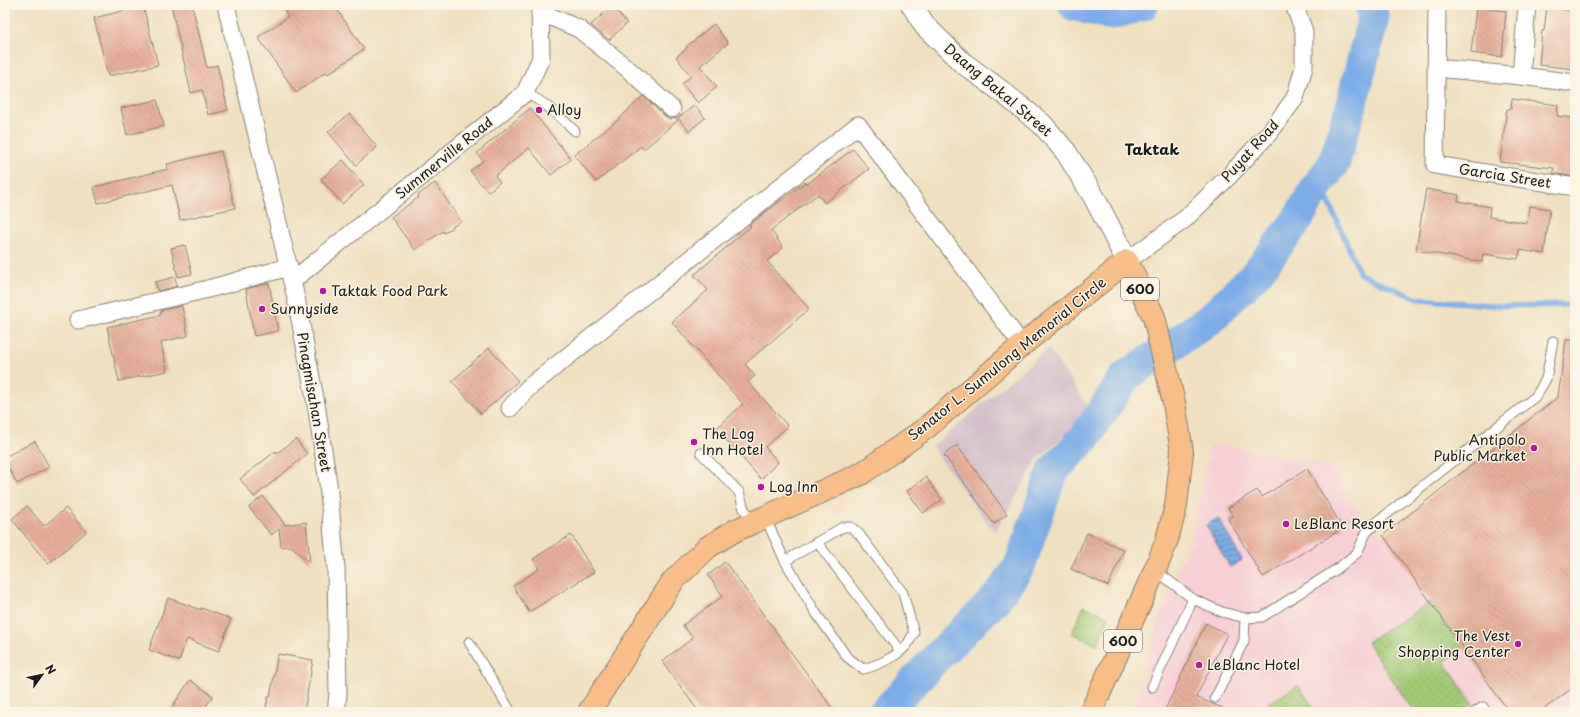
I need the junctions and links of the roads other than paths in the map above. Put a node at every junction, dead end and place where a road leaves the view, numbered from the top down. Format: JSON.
{"nodes":[{"id":1,"x":226,"y":5,"type":"edge"},
{"id":2,"x":912,"y":5,"type":"edge"},
{"id":3,"x":1294,"y":5,"type":"edge"},
{"id":4,"x":1437,"y":5,"type":"edge"},
{"id":5,"x":1527,"y":5,"type":"edge"},
{"id":6,"x":540,"y":8,"type":"edge"},
{"id":7,"x":1436,"y":68,"type":"junction"},
{"id":8,"x":1521,"y":76,"type":"junction"},
{"id":9,"x":1575,"y":83,"type":"edge"},
{"id":10,"x":525,"y":93,"type":"junction"},
{"id":11,"x":672,"y":109,"type":"dead end"},
{"id":12,"x":575,"y":131,"type":"dead end"},
{"id":13,"x":1575,"y":187,"type":"edge"},
{"id":14,"x":1126,"y":261,"type":"junction"},
{"id":15,"x":290,"y":274,"type":"junction"},
{"id":16,"x":78,"y":320,"type":"dead end"},
{"id":17,"x":1553,"y":341,"type":"dead end"},
{"id":18,"x":1022,"y":345,"type":"junction"},
{"id":19,"x":510,"y":408,"type":"dead end"},
{"id":20,"x":701,"y":453,"type":"dead end"},
{"id":21,"x":759,"y":520,"type":"junction"},
{"id":22,"x":818,"y":542,"type":"junction"},
{"id":23,"x":784,"y":561,"type":"junction"},
{"id":24,"x":1155,"y":570,"type":"junction"},
{"id":25,"x":1193,"y":599,"type":"junction"},
{"id":26,"x":1245,"y":618,"type":"junction"},
{"id":27,"x":469,"y":642,"type":"dead end"},
{"id":28,"x":900,"y":651,"type":"junction"},
{"id":29,"x":1152,"y":687,"type":"dead end"},
{"id":30,"x":1215,"y":698,"type":"dead end"},
{"id":31,"x":336,"y":712,"type":"edge"},
{"id":32,"x":511,"y":712,"type":"edge"},
{"id":33,"x":589,"y":712,"type":"edge"},
{"id":34,"x":1091,"y":712,"type":"edge"},
{"id":35,"x":1475,"y":712,"type":"edge"},
{"id":36,"x":1486,"y":712,"type":"edge"}],
"edges":[{"from":1,"to":15,"type":"street","name":"Pinagmisahan Street"},
{"from":2,"to":14,"type":"street","name":"Daang Bakal Street","number":"600"},
{"from":3,"to":14,"type":"street","name":"Puyat Road"},
{"from":4,"to":7,"type":"street"},
{"from":5,"to":8,"type":"street"},
{"from":6,"to":10,"type":"street","name":"Summerville Road"},
{"from":6,"to":11,"type":"street"},
{"from":7,"to":8,"type":"street"},
{"from":7,"to":13,"type":"street","name":"Garcia Street"},
{"from":8,"to":9,"type":"street"},
{"from":10,"to":12,"type":"lane"},
{"from":10,"to":15,"type":"street","name":"Summerville Road"},
{"from":14,"to":18,"type":"main road","name":"Senator L. Sumulong Memorial Circle"},
{"from":14,"to":24,"type":"main road","number":"600"},
{"from":15,"to":16,"type":"street"},
{"from":15,"to":31,"type":"street","name":"Pinagmisahan Street"},
{"from":17,"to":26,"type":"lane"},
{"from":18,"to":19,"type":"street"},
{"from":18,"to":21,"type":"main road","name":"Senator L. Sumulong Memorial Circle"},
{"from":20,"to":21,"type":"lane"},
{"from":21,"to":23,"type":"lane"},
{"from":21,"to":33,"type":"main road","name":"Senator L. Sumulong Memorial Circle"},
{"from":22,"to":23,"type":"lane"},
{"from":22,"to":28,"type":"lane"},
{"from":22,"to":28,"type":"lane"},
{"from":23,"to":28,"type":"lane"},
{"from":24,"to":25,"type":"lane"},
{"from":24,"to":34,"type":"main road","number":"600"},
{"from":25,"to":26,"type":"lane"},
{"from":25,"to":29,"type":"lane"},
{"from":26,"to":30,"type":"lane"},
{"from":27,"to":32,"type":"lane"},
{"from":35,"to":36,"type":"lane"}]}
